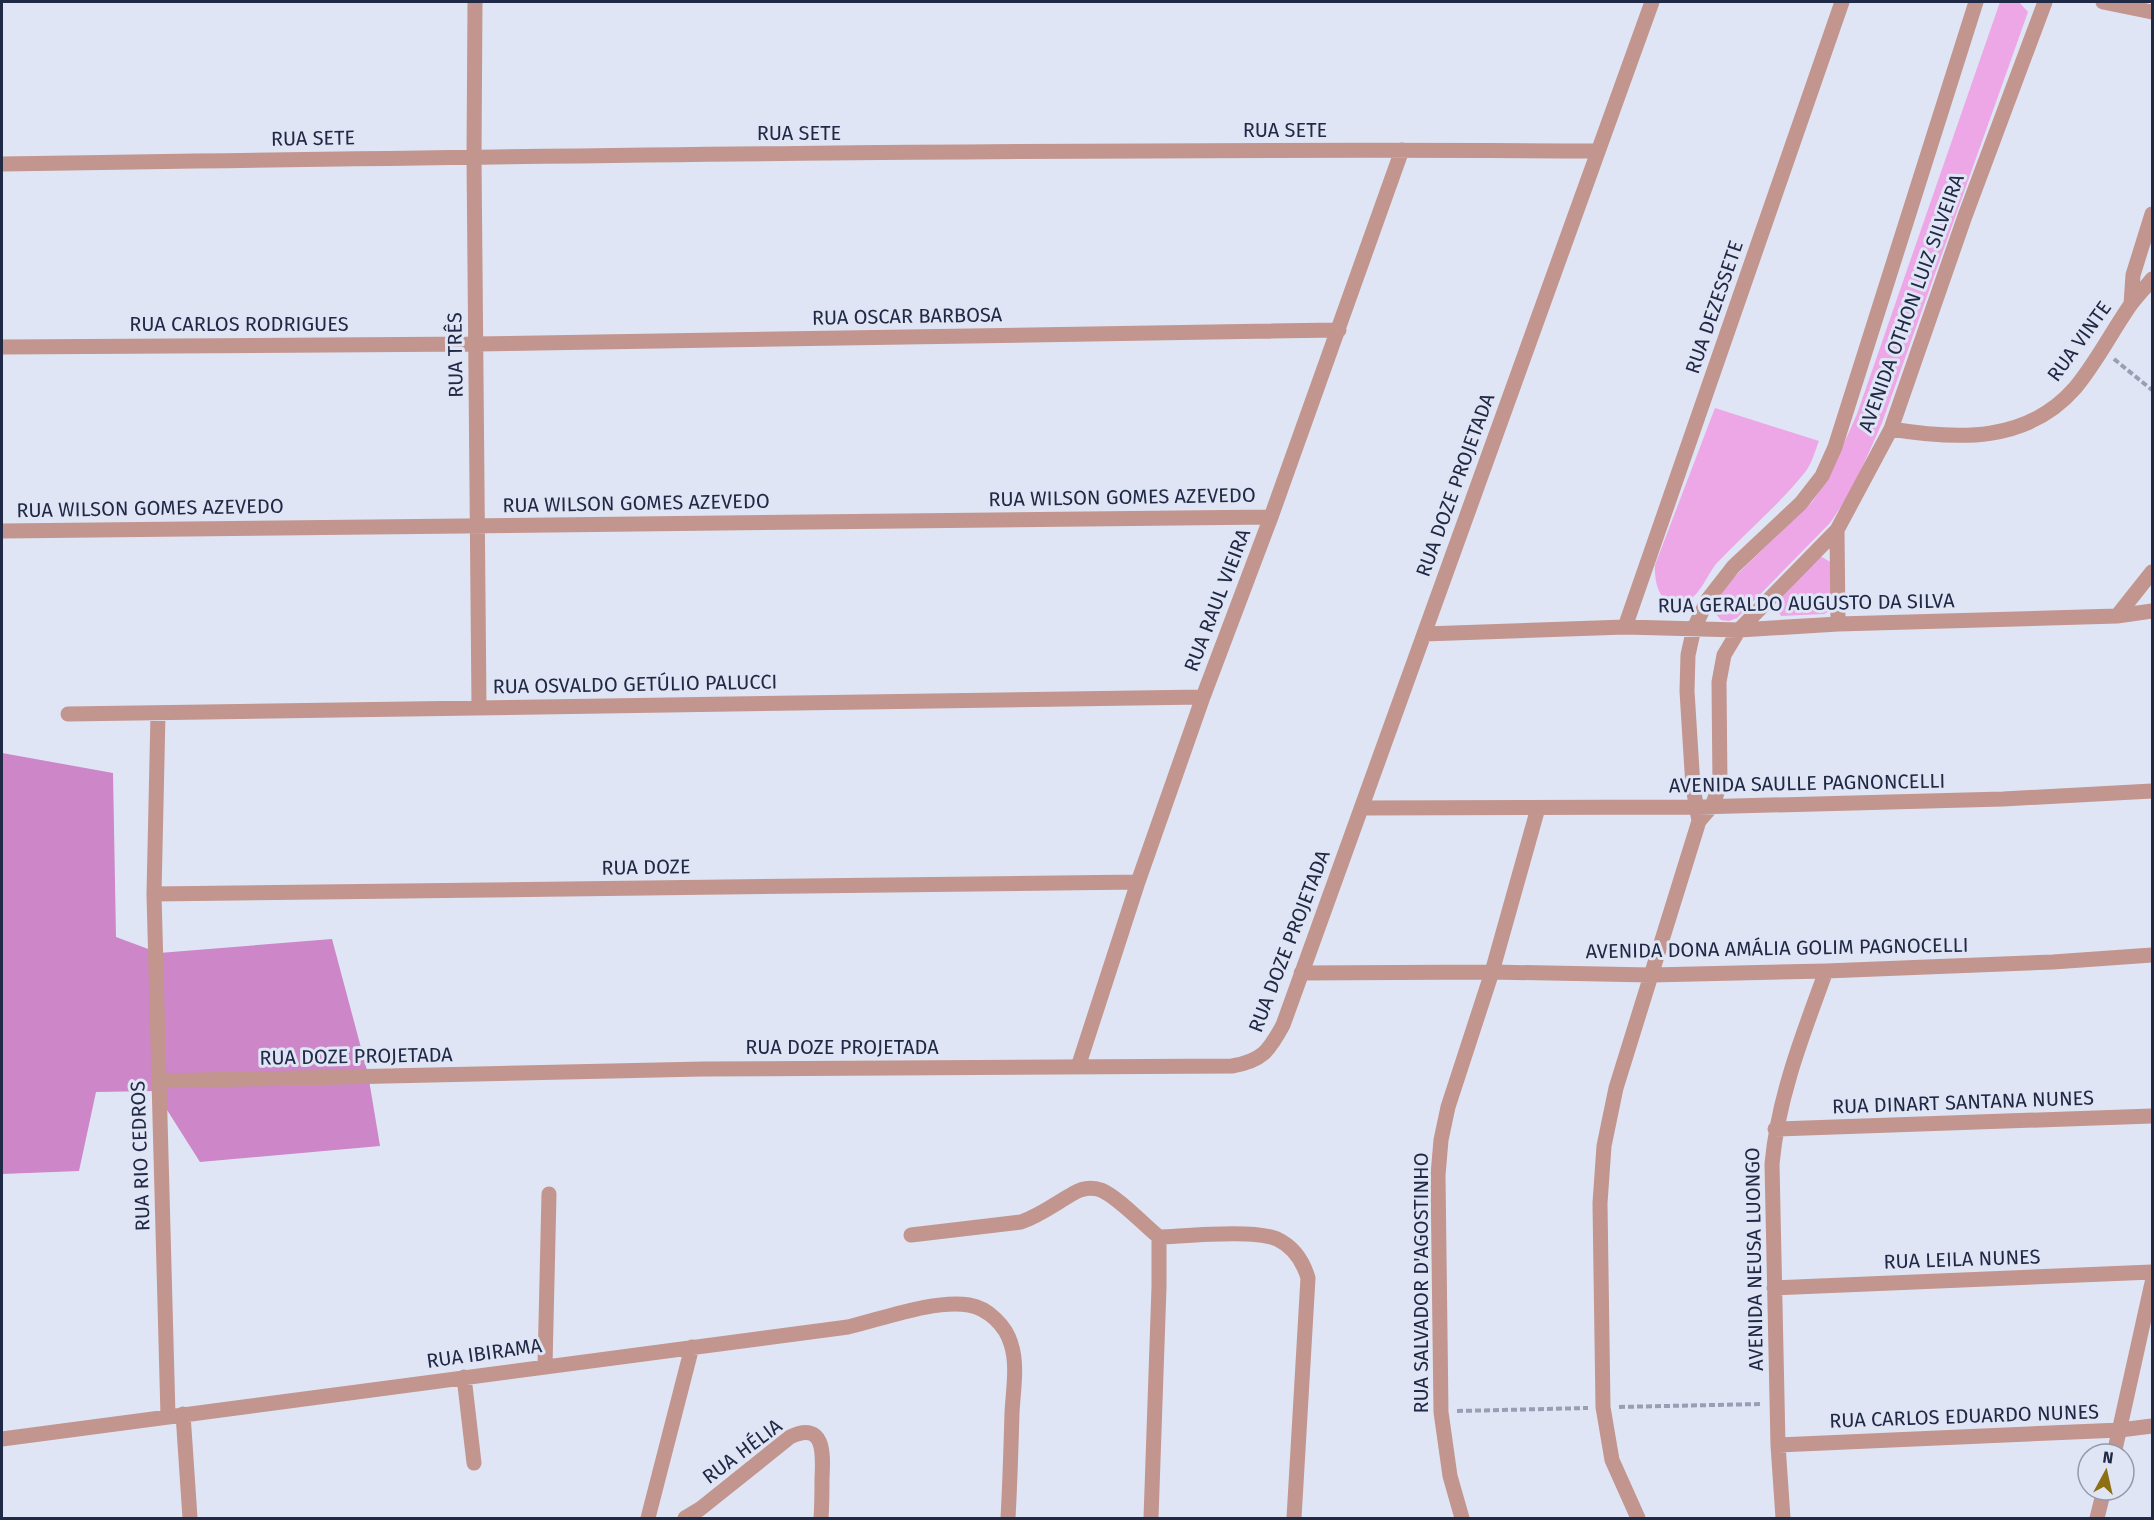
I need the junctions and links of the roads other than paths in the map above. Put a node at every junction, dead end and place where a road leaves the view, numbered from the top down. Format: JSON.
{"nodes":[{"id":1,"x":475,"y":2,"type":"edge"},
{"id":2,"x":1652,"y":2,"type":"edge"},
{"id":3,"x":1842,"y":2,"type":"edge"},
{"id":4,"x":1976,"y":2,"type":"edge"},
{"id":5,"x":2045,"y":2,"type":"edge"},
{"id":6,"x":2103,"y":2,"type":"edge"},
{"id":7,"x":2152,"y":12,"type":"edge"},
{"id":8,"x":1402,"y":150,"type":"junction"},
{"id":9,"x":1597,"y":151,"type":"junction"},
{"id":10,"x":474,"y":157,"type":"junction"},
{"id":11,"x":2,"y":164,"type":"edge"},
{"id":12,"x":2152,"y":214,"type":"edge"},
{"id":13,"x":2152,"y":279,"type":"edge"},
{"id":14,"x":2131,"y":304,"type":"junction"},
{"id":15,"x":1339,"y":330,"type":"junction"},
{"id":16,"x":476,"y":344,"type":"junction"},
{"id":17,"x":2,"y":347,"type":"edge"},
{"id":18,"x":1891,"y":429,"type":"junction"},
{"id":19,"x":1271,"y":517,"type":"junction"},
{"id":20,"x":479,"y":526,"type":"junction"},
{"id":21,"x":1837,"y":530,"type":"junction"},
{"id":22,"x":2,"y":531,"type":"edge"},
{"id":23,"x":2152,"y":572,"type":"edge"},
{"id":24,"x":2152,"y":611,"type":"edge"},
{"id":25,"x":2117,"y":616,"type":"junction"},
{"id":26,"x":1838,"y":624,"type":"junction"},
{"id":27,"x":1625,"y":627,"type":"junction"},
{"id":28,"x":1694,"y":628,"type":"junction"},
{"id":29,"x":1739,"y":630,"type":"junction"},
{"id":30,"x":1424,"y":634,"type":"junction"},
{"id":31,"x":1203,"y":698,"type":"junction"},
{"id":32,"x":479,"y":707,"type":"junction"},
{"id":33,"x":68,"y":714,"type":"dead end"},
{"id":34,"x":158,"y":714,"type":"junction"},
{"id":35,"x":2152,"y":791,"type":"edge"},
{"id":36,"x":1361,"y":808,"type":"junction"},
{"id":37,"x":1538,"y":808,"type":"junction"},
{"id":38,"x":1703,"y":812,"type":"junction"},
{"id":39,"x":1138,"y":882,"type":"junction"},
{"id":40,"x":154,"y":894,"type":"junction"},
{"id":41,"x":2152,"y":955,"type":"edge"},
{"id":42,"x":1826,"y":971,"type":"junction"},
{"id":43,"x":1492,"y":972,"type":"junction"},
{"id":44,"x":1301,"y":974,"type":"junction"},
{"id":45,"x":1651,"y":975,"type":"junction"},
{"id":46,"x":1078,"y":1067,"type":"junction"},
{"id":47,"x":159,"y":1081,"type":"junction"},
{"id":48,"x":2152,"y":1116,"type":"edge"},
{"id":49,"x":1775,"y":1129,"type":"junction"},
{"id":50,"x":549,"y":1194,"type":"dead end"},
{"id":51,"x":911,"y":1235,"type":"dead end"},
{"id":52,"x":1159,"y":1237,"type":"junction"},
{"id":53,"x":2152,"y":1272,"type":"edge"},
{"id":54,"x":2152,"y":1283,"type":"edge"},
{"id":55,"x":1774,"y":1288,"type":"junction"},
{"id":56,"x":692,"y":1347,"type":"junction"},
{"id":57,"x":545,"y":1366,"type":"junction"},
{"id":58,"x":464,"y":1377,"type":"junction"},
{"id":59,"x":176,"y":1415,"type":"junction"},
{"id":60,"x":2152,"y":1426,"type":"edge"},
{"id":61,"x":2120,"y":1430,"type":"junction"},
{"id":62,"x":2,"y":1439,"type":"edge"},
{"id":63,"x":2117,"y":1442,"type":"edge"},
{"id":64,"x":1778,"y":1445,"type":"junction"},
{"id":65,"x":474,"y":1463,"type":"dead end"},
{"id":66,"x":2101,"y":1502,"type":"edge"},
{"id":67,"x":190,"y":1518,"type":"edge"},
{"id":68,"x":648,"y":1518,"type":"edge"},
{"id":69,"x":685,"y":1518,"type":"edge"},
{"id":70,"x":821,"y":1518,"type":"edge"},
{"id":71,"x":1008,"y":1518,"type":"edge"},
{"id":72,"x":1151,"y":1518,"type":"edge"},
{"id":73,"x":1294,"y":1518,"type":"edge"},
{"id":74,"x":1462,"y":1518,"type":"edge"},
{"id":75,"x":1638,"y":1518,"type":"edge"},
{"id":76,"x":1783,"y":1518,"type":"edge"},
{"id":77,"x":2097,"y":1518,"type":"edge"}],
"edges":[{"from":1,"to":10,"type":"street","name":"RUA TRÊS"},
{"from":2,"to":9,"type":"street","name":"RUA DOZE PROJETADA"},
{"from":3,"to":27,"type":"street","name":"RUA DEZESSETE"},
{"from":4,"to":28,"type":"street","name":"AVENIDA OTHON LUIZ SILVEIRA"},
{"from":5,"to":18,"type":"street","name":"AVENIDA OTHON LUIZ SILVEIRA"},
{"from":6,"to":7,"type":"street"},
{"from":8,"to":9,"type":"street","name":"RUA SETE"},
{"from":8,"to":10,"type":"street","name":"RUA SETE"},
{"from":8,"to":15,"type":"street","name":"RUA RAUL VIEIRA"},
{"from":9,"to":30,"type":"street","name":"RUA DOZE PROJETADA"},
{"from":10,"to":11,"type":"street","name":"RUA SETE"},
{"from":10,"to":16,"type":"street","name":"RUA TRÊS"},
{"from":12,"to":14,"type":"street"},
{"from":13,"to":14,"type":"street","name":"RUA VINTE"},
{"from":14,"to":18,"type":"street","name":"RUA VINTE"},
{"from":15,"to":16,"type":"street","name":"RUA OSCAR BARBOSA"},
{"from":15,"to":19,"type":"street","name":"RUA RAUL VIEIRA"},
{"from":16,"to":17,"type":"street","name":"RUA CARLOS RODRIGUES"},
{"from":16,"to":20,"type":"street","name":"RUA TRÊS"},
{"from":18,"to":21,"type":"street","name":"AVENIDA OTHON LUIZ SILVEIRA"},
{"from":19,"to":20,"type":"street","name":"RUA WILSON GOMES AZEVEDO"},
{"from":19,"to":31,"type":"street","name":"RUA RAUL VIEIRA"},
{"from":20,"to":22,"type":"street","name":"RUA WILSON GOMES AZEVEDO"},
{"from":20,"to":32,"type":"street","name":"RUA TRÊS"},
{"from":21,"to":26,"type":"street"},
{"from":21,"to":29,"type":"street","name":"AVENIDA OTHON LUIZ SILVEIRA"},
{"from":23,"to":25,"type":"street"},
{"from":24,"to":25,"type":"street","name":"RUA GERALDO AUGUSTO DA SILVA"},
{"from":25,"to":26,"type":"street","name":"RUA GERALDO AUGUSTO DA SILVA"},
{"from":26,"to":29,"type":"street","name":"RUA GERALDO AUGUSTO DA SILVA"},
{"from":27,"to":28,"type":"street","name":"RUA GERALDO AUGUSTO DA SILVA"},
{"from":27,"to":30,"type":"street","name":"RUA GERALDO AUGUSTO DA SILVA"},
{"from":28,"to":29,"type":"street","name":"RUA GERALDO AUGUSTO DA SILVA"},
{"from":28,"to":38,"type":"street","name":"AVENIDA OTHON LUIZ SILVEIRA"},
{"from":29,"to":38,"type":"street","name":"AVENIDA OTHON LUIZ SILVEIRA"},
{"from":30,"to":36,"type":"street","name":"RUA DOZE PROJETADA"},
{"from":31,"to":32,"type":"street","name":"RUA OSVALDO GETÚLIO PALUCCI"},
{"from":31,"to":39,"type":"street","name":"RUA RAUL VIEIRA"},
{"from":32,"to":34,"type":"street","name":"RUA OSVALDO GETÚLIO PALUCCI"},
{"from":33,"to":34,"type":"street","name":"RUA OSVALDO GETÚLIO PALUCCI"},
{"from":34,"to":40,"type":"street","name":"RUA RIO CEDROS"},
{"from":35,"to":38,"type":"street","name":"AVENIDA SAULLE PAGNONCELLI"},
{"from":36,"to":37,"type":"street","name":"AVENIDA SAULLE PAGNONCELLI"},
{"from":36,"to":44,"type":"street","name":"RUA DOZE PROJETADA"},
{"from":37,"to":38,"type":"street","name":"AVENIDA SAULLE PAGNONCELLI"},
{"from":37,"to":43,"type":"street","name":"RUA SALVADOR D'AGOSTINHO"},
{"from":38,"to":45,"type":"street","name":"AVENIDA OTHON LUIZ SILVEIRA"},
{"from":39,"to":40,"type":"street","name":"RUA DOZE"},
{"from":39,"to":46,"type":"street","name":"RUA RAUL VIEIRA"},
{"from":40,"to":47,"type":"street","name":"RUA RIO CEDROS"},
{"from":41,"to":42,"type":"street","name":"AVENIDA DONA AMÁLIA GOLIM PAGNOCELLI"},
{"from":42,"to":45,"type":"street","name":"AVENIDA DONA AMÁLIA GOLIM PAGNOCELLI"},
{"from":42,"to":49,"type":"street","name":"AVENIDA NEUSA LUONGO"},
{"from":43,"to":44,"type":"street","name":"AVENIDA DONA AMÁLIA GOLIM PAGNOCELLI"},
{"from":43,"to":45,"type":"street","name":"AVENIDA DONA AMÁLIA GOLIM PAGNOCELLI"},
{"from":43,"to":74,"type":"street","name":"RUA SALVADOR D'AGOSTINHO"},
{"from":44,"to":46,"type":"street","name":"RUA DOZE PROJETADA"},
{"from":45,"to":75,"type":"street","name":"AVENIDA OTHON LUIZ SILVEIRA"},
{"from":46,"to":47,"type":"street","name":"RUA DOZE PROJETADA"},
{"from":47,"to":59,"type":"street","name":"RUA RIO CEDROS"},
{"from":48,"to":49,"type":"street","name":"RUA DINART SANTANA NUNES"},
{"from":49,"to":55,"type":"street","name":"AVENIDA NEUSA LUONGO"},
{"from":50,"to":57,"type":"street"},
{"from":51,"to":52,"type":"street"},
{"from":52,"to":72,"type":"street"},
{"from":52,"to":73,"type":"street"},
{"from":53,"to":55,"type":"street","name":"RUA LEILA NUNES"},
{"from":54,"to":61,"type":"street"},
{"from":55,"to":64,"type":"street","name":"AVENIDA NEUSA LUONGO"},
{"from":56,"to":57,"type":"street","name":"RUA IBIRAMA"},
{"from":56,"to":68,"type":"street"},
{"from":56,"to":71,"type":"street","name":"RUA IBIRAMA"},
{"from":57,"to":58,"type":"street","name":"RUA IBIRAMA"},
{"from":58,"to":59,"type":"street","name":"RUA IBIRAMA"},
{"from":58,"to":65,"type":"street"},
{"from":59,"to":62,"type":"street","name":"RUA IBIRAMA"},
{"from":59,"to":67,"type":"street","name":"RUA RIO CEDROS"},
{"from":60,"to":61,"type":"street","name":"RUA CARLOS EDUARDO NUNES"},
{"from":61,"to":63,"type":"street"},
{"from":61,"to":64,"type":"street","name":"RUA CARLOS EDUARDO NUNES"},
{"from":64,"to":76,"type":"street","name":"AVENIDA NEUSA LUONGO"},
{"from":66,"to":77,"type":"street"},
{"from":69,"to":70,"type":"street","name":"RUA HÉLIA"}]}
